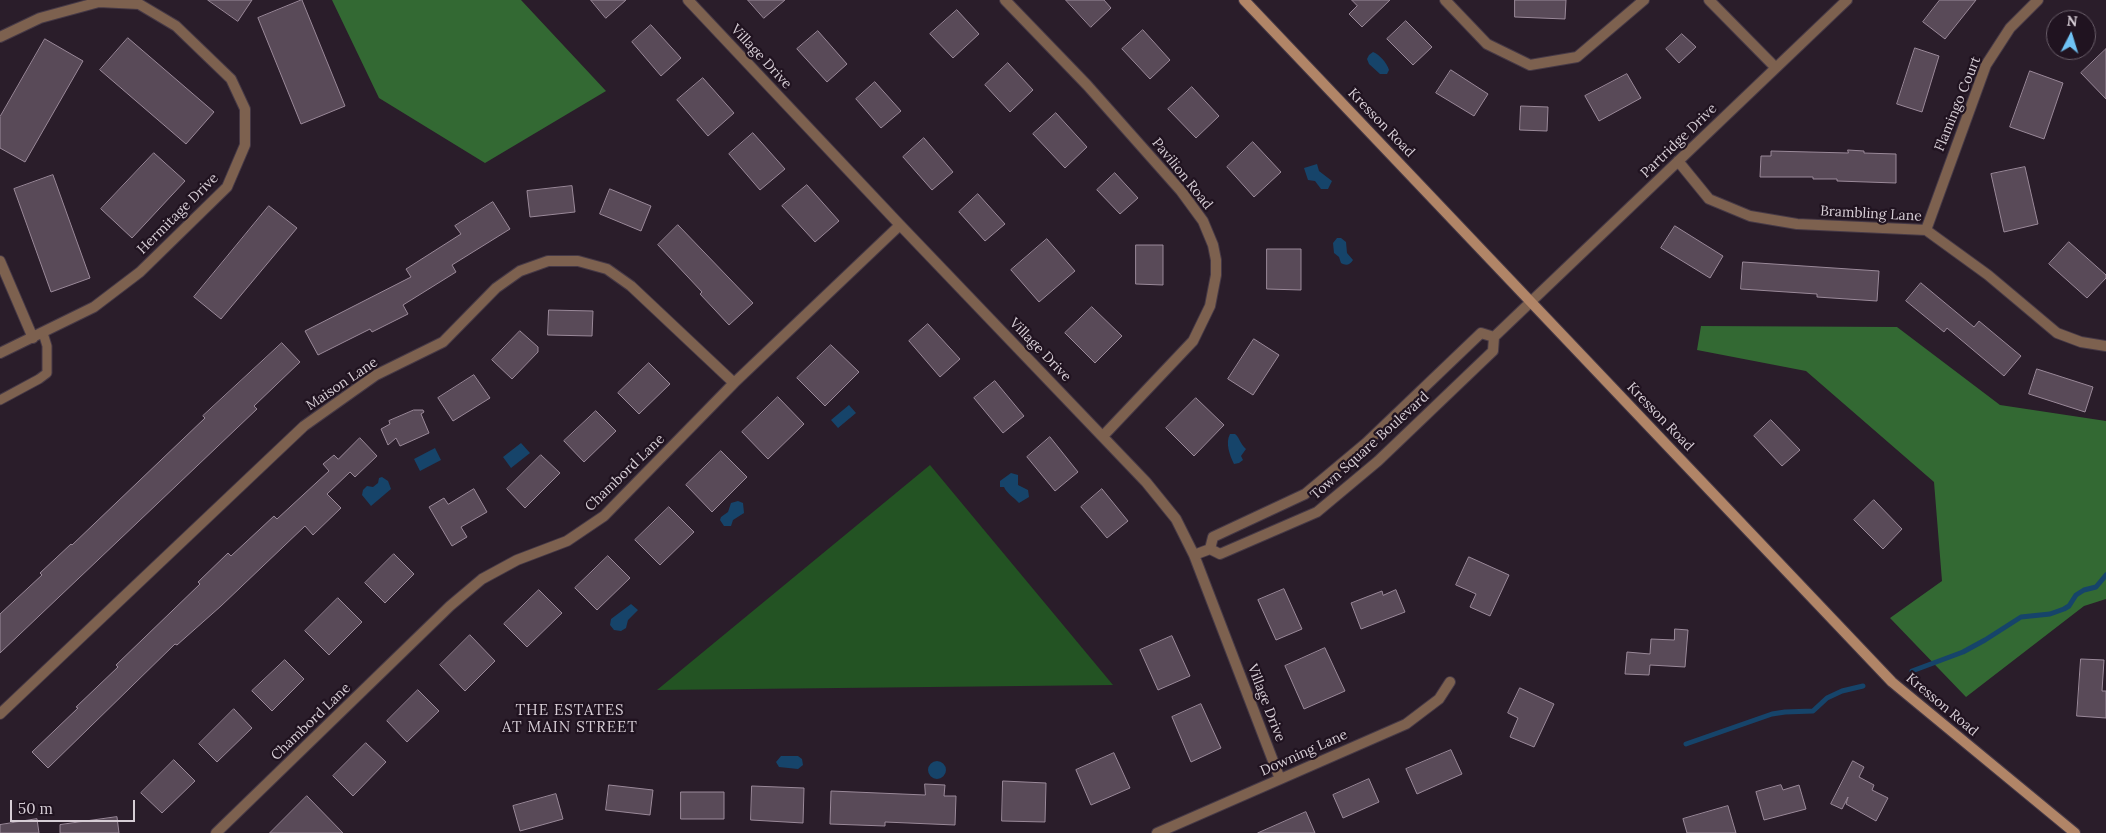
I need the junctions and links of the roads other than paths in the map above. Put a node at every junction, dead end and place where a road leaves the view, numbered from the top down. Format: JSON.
{"nodes":[{"id":1,"x":688,"y":0,"type":"edge"},
{"id":2,"x":1005,"y":0,"type":"edge"},
{"id":3,"x":1244,"y":0,"type":"edge"},
{"id":4,"x":1444,"y":0,"type":"edge"},
{"id":5,"x":1644,"y":0,"type":"edge"},
{"id":6,"x":1709,"y":0,"type":"edge"},
{"id":7,"x":1846,"y":0,"type":"edge"},
{"id":8,"x":2038,"y":0,"type":"edge"},
{"id":9,"x":0,"y":37,"type":"edge"},
{"id":10,"x":1775,"y":67,"type":"junction"},
{"id":11,"x":1678,"y":161,"type":"junction"},
{"id":12,"x":900,"y":225,"type":"junction"},
{"id":13,"x":1926,"y":230,"type":"junction"},
{"id":14,"x":0,"y":261,"type":"edge"},
{"id":15,"x":1531,"y":302,"type":"junction"},
{"id":16,"x":38,"y":335,"type":"junction"},
{"id":17,"x":1494,"y":337,"type":"junction"},
{"id":18,"x":2106,"y":346,"type":"edge"},
{"id":19,"x":0,"y":353,"type":"edge"},
{"id":20,"x":734,"y":383,"type":"junction"},
{"id":21,"x":0,"y":400,"type":"edge"},
{"id":22,"x":1103,"y":436,"type":"junction"},
{"id":23,"x":1210,"y":549,"type":"junction"},
{"id":24,"x":1194,"y":555,"type":"junction"},
{"id":25,"x":1450,"y":682,"type":"dead end"},
{"id":26,"x":0,"y":714,"type":"edge"},
{"id":27,"x":1280,"y":779,"type":"junction"},
{"id":28,"x":216,"y":833,"type":"edge"},
{"id":29,"x":1156,"y":833,"type":"edge"},
{"id":30,"x":2076,"y":833,"type":"edge"}],
"edges":[{"from":1,"to":12,"type":"street","name":"Village Drive"},
{"from":2,"to":22,"type":"street","name":"Pavilion Road"},
{"from":3,"to":15,"type":"main road","name":"Kresson Road"},
{"from":4,"to":5,"type":"street"},
{"from":6,"to":10,"type":"street"},
{"from":7,"to":10,"type":"street","name":"Partridge Drive"},
{"from":8,"to":13,"type":"street","name":"Flamingo Court"},
{"from":9,"to":16,"type":"street","name":"Hermitage Drive"},
{"from":10,"to":11,"type":"street","name":"Partridge Drive"},
{"from":11,"to":13,"type":"street","name":"Brambling Lane"},
{"from":11,"to":15,"type":"street","name":"Partridge Drive"},
{"from":12,"to":20,"type":"street","name":"Chambord Lane"},
{"from":12,"to":22,"type":"street","name":"Village Drive"},
{"from":13,"to":18,"type":"street","name":"Brambling Lane"},
{"from":14,"to":16,"type":"street"},
{"from":15,"to":17,"type":"street","name":"Town Square Boulevard"},
{"from":15,"to":30,"type":"main road","name":"Kresson Road"},
{"from":16,"to":19,"type":"street","name":"Hermitage Drive"},
{"from":16,"to":21,"type":"lane"},
{"from":17,"to":23,"type":"street","name":"Town Square Boulevard"},
{"from":17,"to":23,"type":"street","name":"Town Square Boulevard"},
{"from":20,"to":26,"type":"street","name":"Maison Lane"},
{"from":20,"to":28,"type":"street","name":"Chambord Lane"},
{"from":22,"to":24,"type":"street","name":"Village Drive"},
{"from":23,"to":24,"type":"street","name":"Town Square Boulevard"},
{"from":24,"to":27,"type":"street","name":"Village Drive"},
{"from":25,"to":27,"type":"street","name":"Downing Lane"},
{"from":27,"to":29,"type":"street","name":"Downing Lane"}]}
